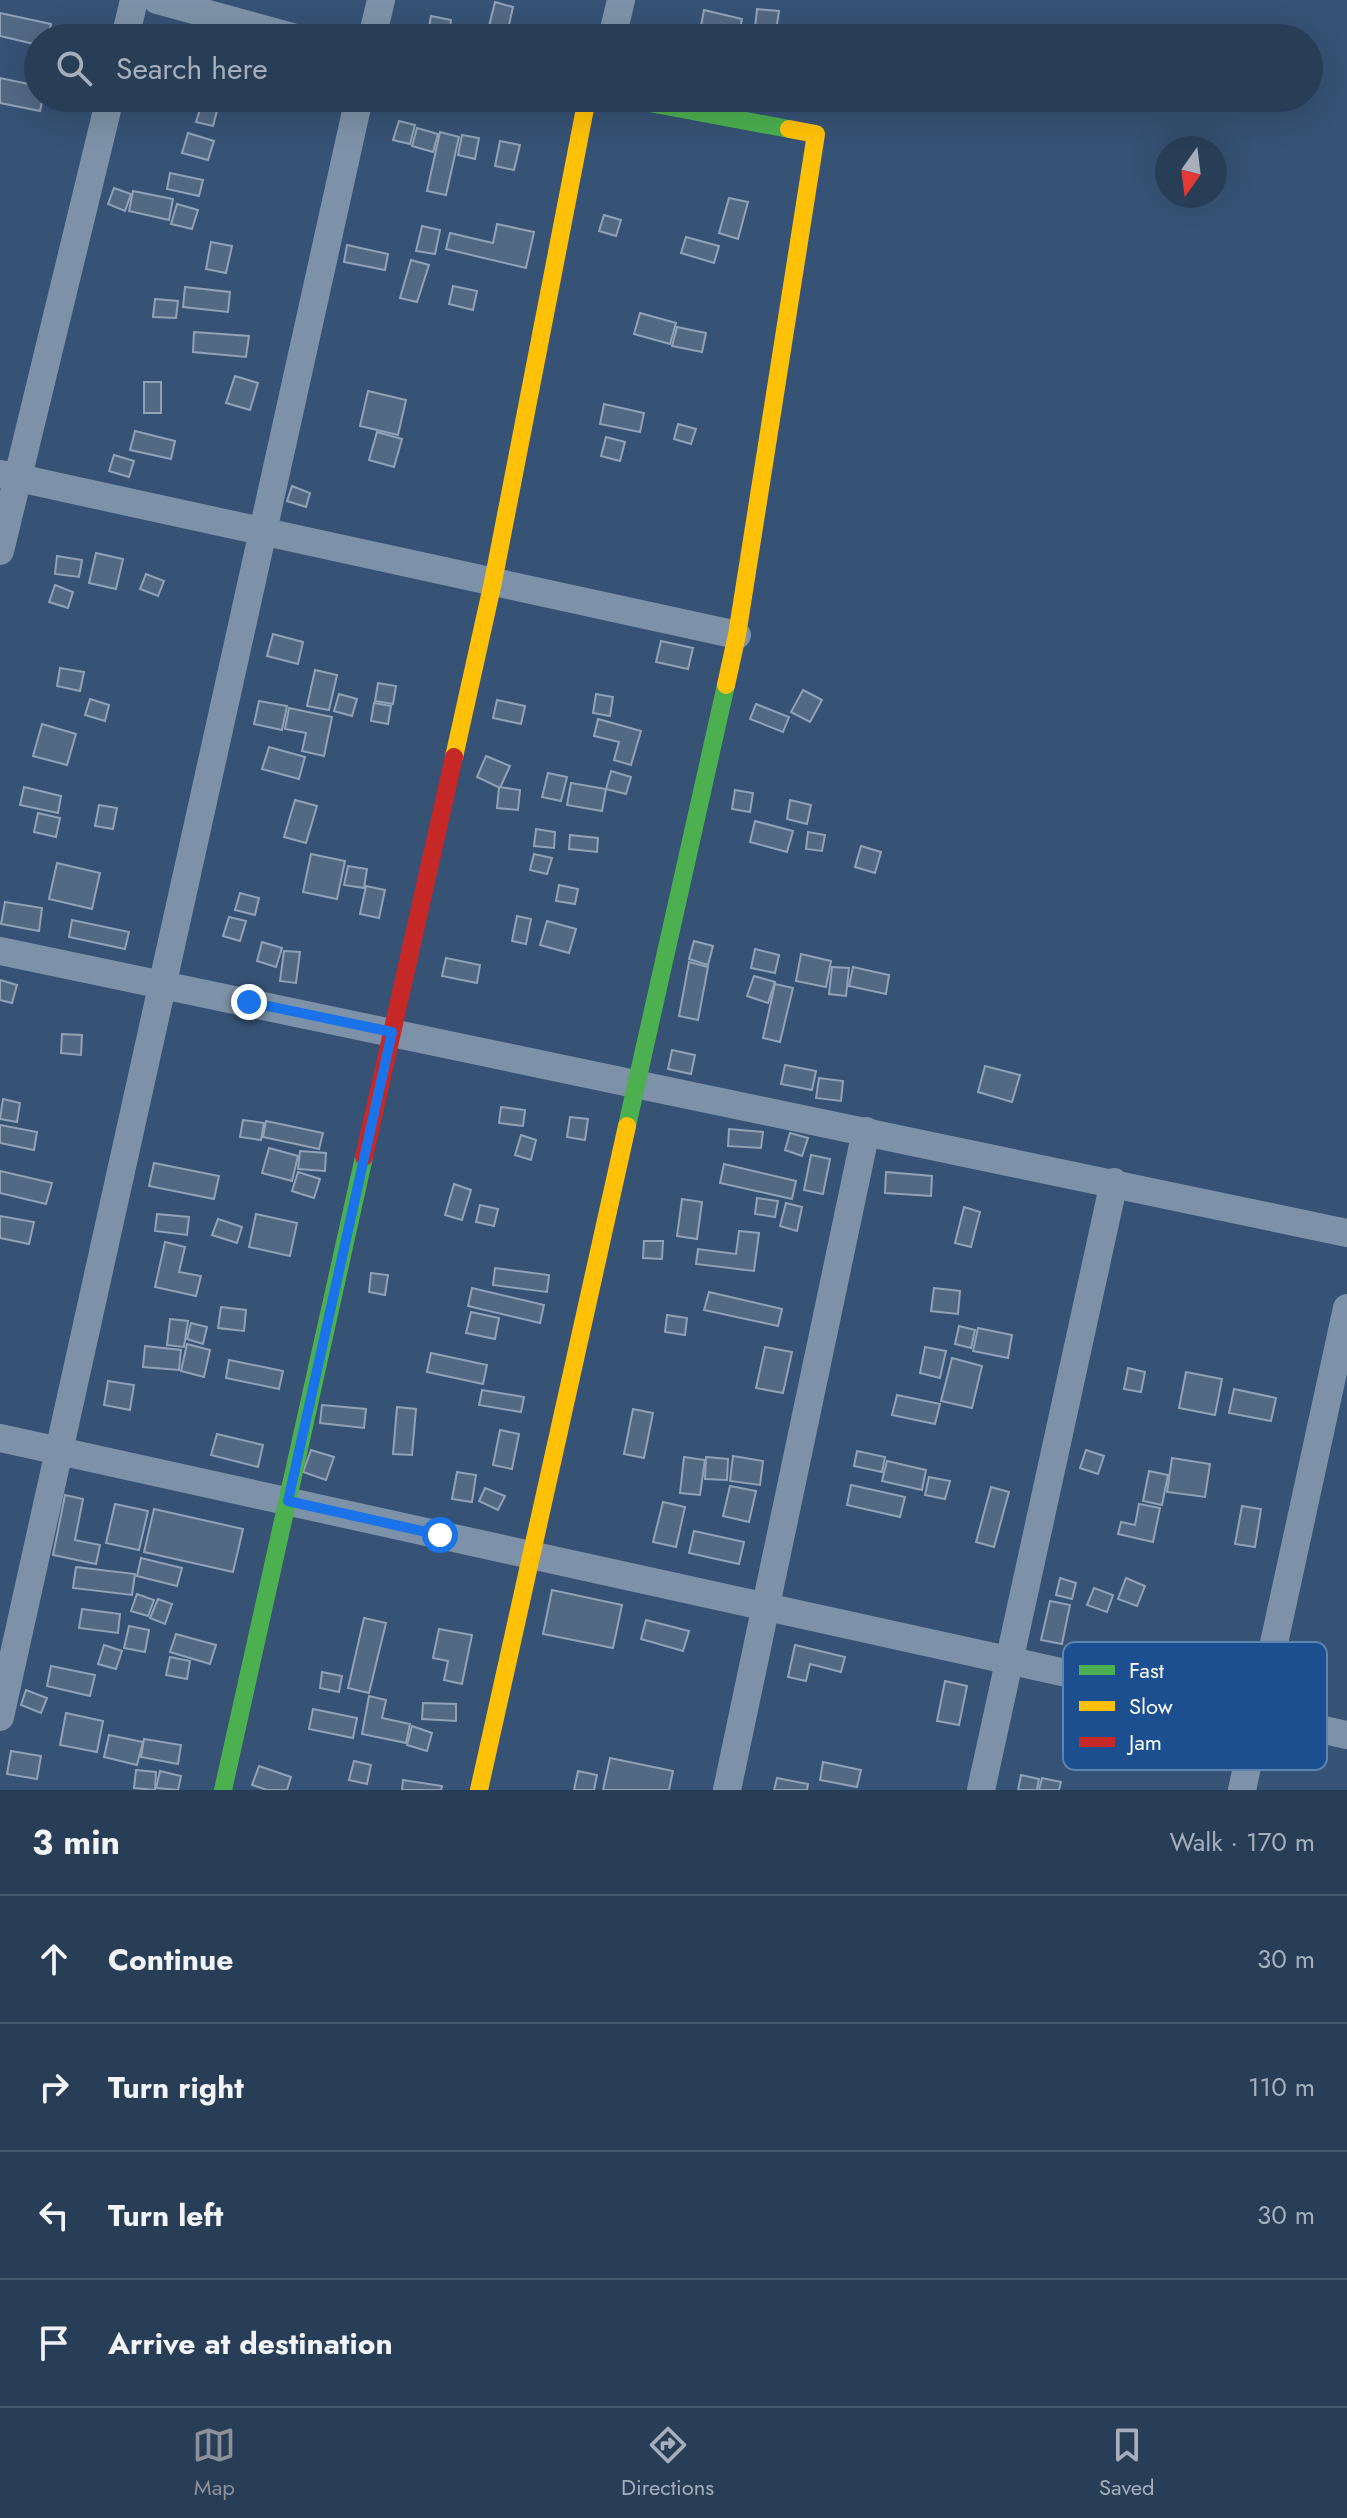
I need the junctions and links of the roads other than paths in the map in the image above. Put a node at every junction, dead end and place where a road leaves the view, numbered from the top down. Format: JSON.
{"nodes":[{"id":1,"x":134,"y":0,"type":"edge"},
{"id":2,"x":157,"y":0,"type":"edge"},
{"id":3,"x":381,"y":0,"type":"edge"},
{"id":4,"x":621,"y":0,"type":"edge"},
{"id":5,"x":128,"y":24,"type":"edge"},
{"id":6,"x":245,"y":24,"type":"edge"},
{"id":7,"x":375,"y":24,"type":"edge"},
{"id":8,"x":615,"y":24,"type":"edge"},
{"id":9,"x":106,"y":112,"type":"edge"},
{"id":10,"x":356,"y":112,"type":"edge"},
{"id":11,"x":584,"y":112,"type":"edge"},
{"id":12,"x":698,"y":112,"type":"edge"},
{"id":13,"x":8,"y":476,"type":"edge"},
{"id":14,"x":264,"y":532,"type":"junction"},
{"id":15,"x":0,"y":551,"type":"edge"},
{"id":16,"x":493,"y":582,"type":"junction"},
{"id":17,"x":737,"y":635,"type":"junction"},
{"id":18,"x":0,"y":951,"type":"edge"},
{"id":19,"x":163,"y":984,"type":"junction"},
{"id":20,"x":392,"y":1032,"type":"junction"},
{"id":21,"x":637,"y":1083,"type":"junction"},
{"id":22,"x":866,"y":1131,"type":"junction"},
{"id":23,"x":1114,"y":1182,"type":"junction"},
{"id":24,"x":1347,"y":1233,"type":"edge"},
{"id":25,"x":1347,"y":1308,"type":"edge"},
{"id":26,"x":0,"y":1438,"type":"edge"},
{"id":27,"x":60,"y":1451,"type":"junction"},
{"id":28,"x":288,"y":1501,"type":"junction"},
{"id":29,"x":532,"y":1555,"type":"junction"},
{"id":30,"x":765,"y":1606,"type":"junction"},
{"id":31,"x":1275,"y":1642,"type":"edge"},
{"id":32,"x":1009,"y":1661,"type":"junction"},
{"id":33,"x":1063,"y":1673,"type":"edge"},
{"id":34,"x":0,"y":1717,"type":"edge"},
{"id":35,"x":1327,"y":1731,"type":"edge"},
{"id":36,"x":1347,"y":1735,"type":"edge"},
{"id":37,"x":1247,"y":1770,"type":"edge"},
{"id":38,"x":223,"y":1790,"type":"edge"},
{"id":39,"x":479,"y":1790,"type":"edge"},
{"id":40,"x":727,"y":1790,"type":"edge"},
{"id":41,"x":981,"y":1790,"type":"edge"},
{"id":42,"x":1242,"y":1790,"type":"edge"}],
"edges":[{"from":1,"to":5,"type":"street"},
{"from":2,"to":6,"type":"street"},
{"from":3,"to":7,"type":"street"},
{"from":4,"to":8,"type":"street"},
{"from":9,"to":13,"type":"street"},
{"from":10,"to":14,"type":"street"},
{"from":11,"to":16,"type":"street"},
{"from":12,"to":17,"type":"street"},
{"from":13,"to":14,"type":"street"},
{"from":13,"to":15,"type":"street"},
{"from":14,"to":16,"type":"street"},
{"from":14,"to":19,"type":"street"},
{"from":16,"to":17,"type":"street"},
{"from":16,"to":20,"type":"street"},
{"from":17,"to":21,"type":"street"},
{"from":18,"to":19,"type":"street"},
{"from":19,"to":20,"type":"street"},
{"from":19,"to":27,"type":"street"},
{"from":20,"to":21,"type":"street"},
{"from":20,"to":28,"type":"street"},
{"from":21,"to":22,"type":"street"},
{"from":21,"to":29,"type":"street"},
{"from":22,"to":23,"type":"street"},
{"from":22,"to":30,"type":"street"},
{"from":23,"to":24,"type":"street"},
{"from":23,"to":32,"type":"street"},
{"from":25,"to":31,"type":"street"},
{"from":26,"to":27,"type":"street"},
{"from":27,"to":28,"type":"street"},
{"from":27,"to":34,"type":"street"},
{"from":28,"to":29,"type":"street"},
{"from":28,"to":38,"type":"street"},
{"from":29,"to":30,"type":"street"},
{"from":29,"to":39,"type":"street"},
{"from":30,"to":32,"type":"street"},
{"from":30,"to":40,"type":"street"},
{"from":32,"to":33,"type":"street"},
{"from":32,"to":41,"type":"street"},
{"from":35,"to":36,"type":"street"},
{"from":37,"to":42,"type":"street"}]}
